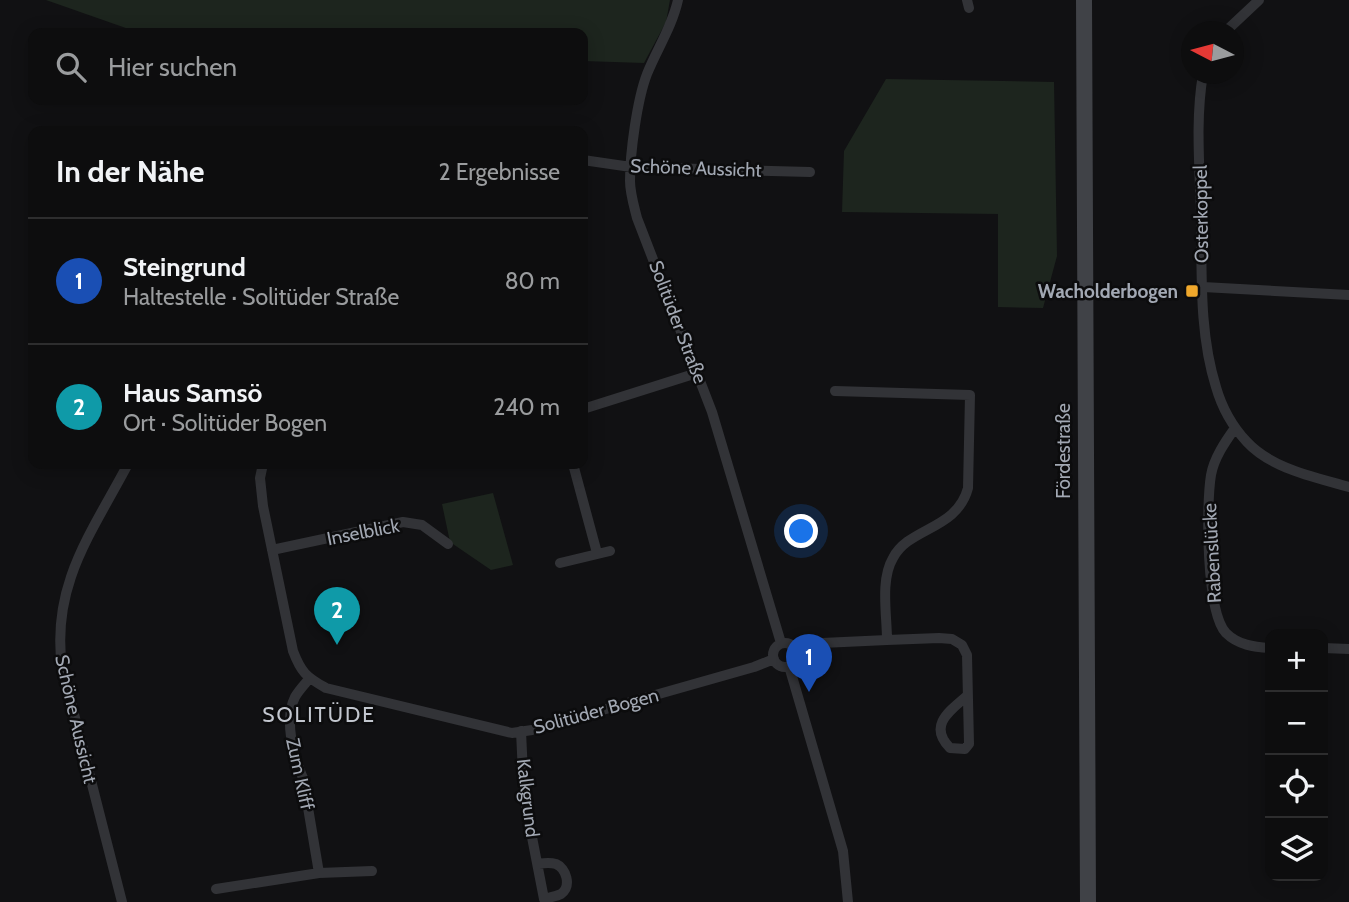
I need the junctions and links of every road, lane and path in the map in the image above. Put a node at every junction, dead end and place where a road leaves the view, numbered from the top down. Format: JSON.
{"nodes":[{"id":1,"x":678,"y":0,"type":"edge"},
{"id":2,"x":1084,"y":0,"type":"edge"},
{"id":3,"x":1259,"y":0,"type":"edge"},
{"id":4,"x":1237,"y":21,"type":"edge"},
{"id":5,"x":1202,"y":84,"type":"edge"},
{"id":6,"x":588,"y":161,"type":"edge"},
{"id":7,"x":631,"y":167,"type":"junction"},
{"id":8,"x":810,"y":172,"type":"dead end"},
{"id":9,"x":1203,"y":287,"type":"junction"},
{"id":10,"x":1349,"y":295,"type":"edge"},
{"id":11,"x":697,"y":373,"type":"junction"},
{"id":12,"x":835,"y":391,"type":"dead end"},
{"id":13,"x":588,"y":407,"type":"edge"},
{"id":14,"x":1235,"y":428,"type":"junction"},
{"id":15,"x":125,"y":469,"type":"edge"},
{"id":16,"x":261,"y":469,"type":"edge"},
{"id":17,"x":574,"y":469,"type":"edge"},
{"id":18,"x":1349,"y":487,"type":"edge"},
{"id":19,"x":449,"y":544,"type":"dead end"},
{"id":20,"x":272,"y":550,"type":"junction"},
{"id":21,"x":610,"y":551,"type":"dead end"},
{"id":22,"x":597,"y":553,"type":"junction"},
{"id":23,"x":560,"y":563,"type":"dead end"},
{"id":24,"x":887,"y":640,"type":"junction"},
{"id":25,"x":781,"y":643,"type":"junction"},
{"id":26,"x":1265,"y":647,"type":"edge"},
{"id":27,"x":1328,"y":649,"type":"edge"},
{"id":28,"x":1349,"y":649,"type":"edge"},
{"id":29,"x":796,"y":651,"type":"junction"},
{"id":30,"x":774,"y":659,"type":"junction"},
{"id":31,"x":789,"y":666,"type":"junction"},
{"id":32,"x":309,"y":679,"type":"junction"},
{"id":33,"x":968,"y":695,"type":"junction"},
{"id":34,"x":522,"y":731,"type":"junction"},
{"id":35,"x":538,"y":864,"type":"dead end"},
{"id":36,"x":372,"y":871,"type":"dead end"},
{"id":37,"x":319,"y":873,"type":"junction"},
{"id":38,"x":216,"y":889,"type":"dead end"},
{"id":39,"x":122,"y":902,"type":"edge"},
{"id":40,"x":848,"y":902,"type":"edge"},
{"id":41,"x":1088,"y":902,"type":"edge"}],
"edges":[{"from":1,"to":7,"type":"street","name":"Solitüder Straße"},
{"from":2,"to":41,"type":"main road","name":"Fördestraße"},
{"from":3,"to":4,"type":"street"},
{"from":5,"to":9,"type":"street","name":"Osterkoppel"},
{"from":6,"to":7,"type":"street","name":"Schöne Aussicht"},
{"from":7,"to":8,"type":"street","name":"Schöne Aussicht"},
{"from":7,"to":11,"type":"street","name":"Solitüder Straße"},
{"from":9,"to":10,"type":"street"},
{"from":9,"to":14,"type":"street","name":"Osterkoppel"},
{"from":11,"to":13,"type":"street"},
{"from":11,"to":25,"type":"street","name":"Solitüder Straße"},
{"from":12,"to":24,"type":"street"},
{"from":14,"to":18,"type":"street","name":"Osterkoppel"},
{"from":14,"to":26,"type":"street","name":"Rabenslücke"},
{"from":15,"to":39,"type":"street","name":"Schöne Aussicht"},
{"from":16,"to":20,"type":"street"},
{"from":17,"to":22,"type":"street"},
{"from":19,"to":20,"type":"street","name":"Inselblick"},
{"from":20,"to":32,"type":"street"},
{"from":21,"to":22,"type":"street"},
{"from":22,"to":23,"type":"street"},
{"from":24,"to":29,"type":"street"},
{"from":24,"to":33,"type":"street"},
{"from":25,"to":29,"type":"street"},
{"from":25,"to":30,"type":"street"},
{"from":27,"to":28,"type":"street"},
{"from":29,"to":31,"type":"street"},
{"from":30,"to":31,"type":"street"},
{"from":30,"to":34,"type":"street","name":"Solitüder Bogen"},
{"from":31,"to":40,"type":"street"},
{"from":32,"to":34,"type":"street","name":"Solitüder Bogen"},
{"from":32,"to":37,"type":"street","name":"Zum Kliff"},
{"from":33,"to":33,"type":"street"},
{"from":34,"to":35,"type":"street","name":"Kalkgrund"},
{"from":36,"to":37,"type":"street"},
{"from":37,"to":38,"type":"street"}]}
